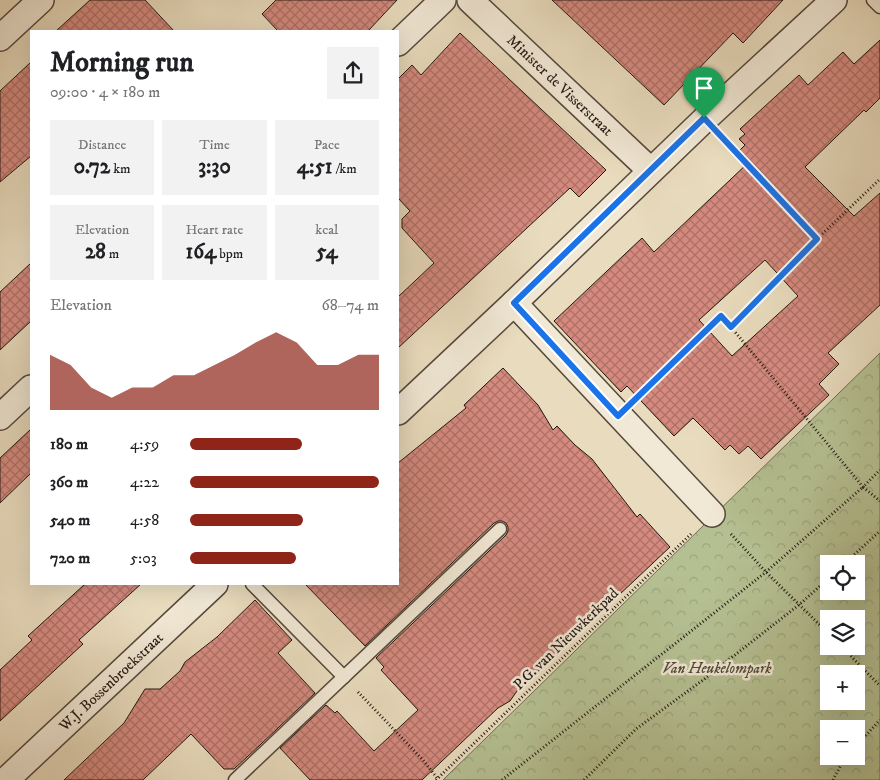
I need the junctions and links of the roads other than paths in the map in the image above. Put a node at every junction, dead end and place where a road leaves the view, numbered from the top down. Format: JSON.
{"nodes":[{"id":1,"x":41,"y":0,"type":"edge"},
{"id":2,"x":443,"y":0,"type":"edge"},
{"id":3,"x":470,"y":0,"type":"edge"},
{"id":4,"x":834,"y":0,"type":"edge"},
{"id":5,"x":873,"y":0,"type":"edge"},
{"id":6,"x":880,"y":7,"type":"edge"},
{"id":7,"x":0,"y":38,"type":"edge"},
{"id":8,"x":399,"y":42,"type":"edge"},
{"id":9,"x":650,"y":170,"type":"junction"},
{"id":10,"x":514,"y":303,"type":"junction"},
{"id":11,"x":30,"y":389,"type":"edge"},
{"id":12,"x":399,"y":411,"type":"edge"},
{"id":13,"x":0,"y":417,"type":"edge"},
{"id":14,"x":712,"y":514,"type":"road end"},
{"id":15,"x":500,"y":529,"type":"dead end"},
{"id":16,"x":214,"y":585,"type":"edge"},
{"id":17,"x":253,"y":585,"type":"edge"},
{"id":18,"x":344,"y":677,"type":"junction"},
{"id":19,"x":6,"y":780,"type":"edge"},
{"id":20,"x":235,"y":780,"type":"edge"}],
"edges":[{"from":1,"to":7,"type":"street"},
{"from":2,"to":8,"type":"street"},
{"from":3,"to":9,"type":"street","name":"Minister de Visserstraat"},
{"from":4,"to":9,"type":"street"},
{"from":5,"to":6,"type":"lane"},
{"from":9,"to":10,"type":"street"},
{"from":10,"to":12,"type":"street"},
{"from":10,"to":14,"type":"street"},
{"from":11,"to":13,"type":"street"},
{"from":15,"to":18,"type":"lane"},
{"from":16,"to":19,"type":"street","name":"W.J. Bossenbroekstraat"},
{"from":17,"to":18,"type":"lane"},
{"from":18,"to":20,"type":"lane"}]}
